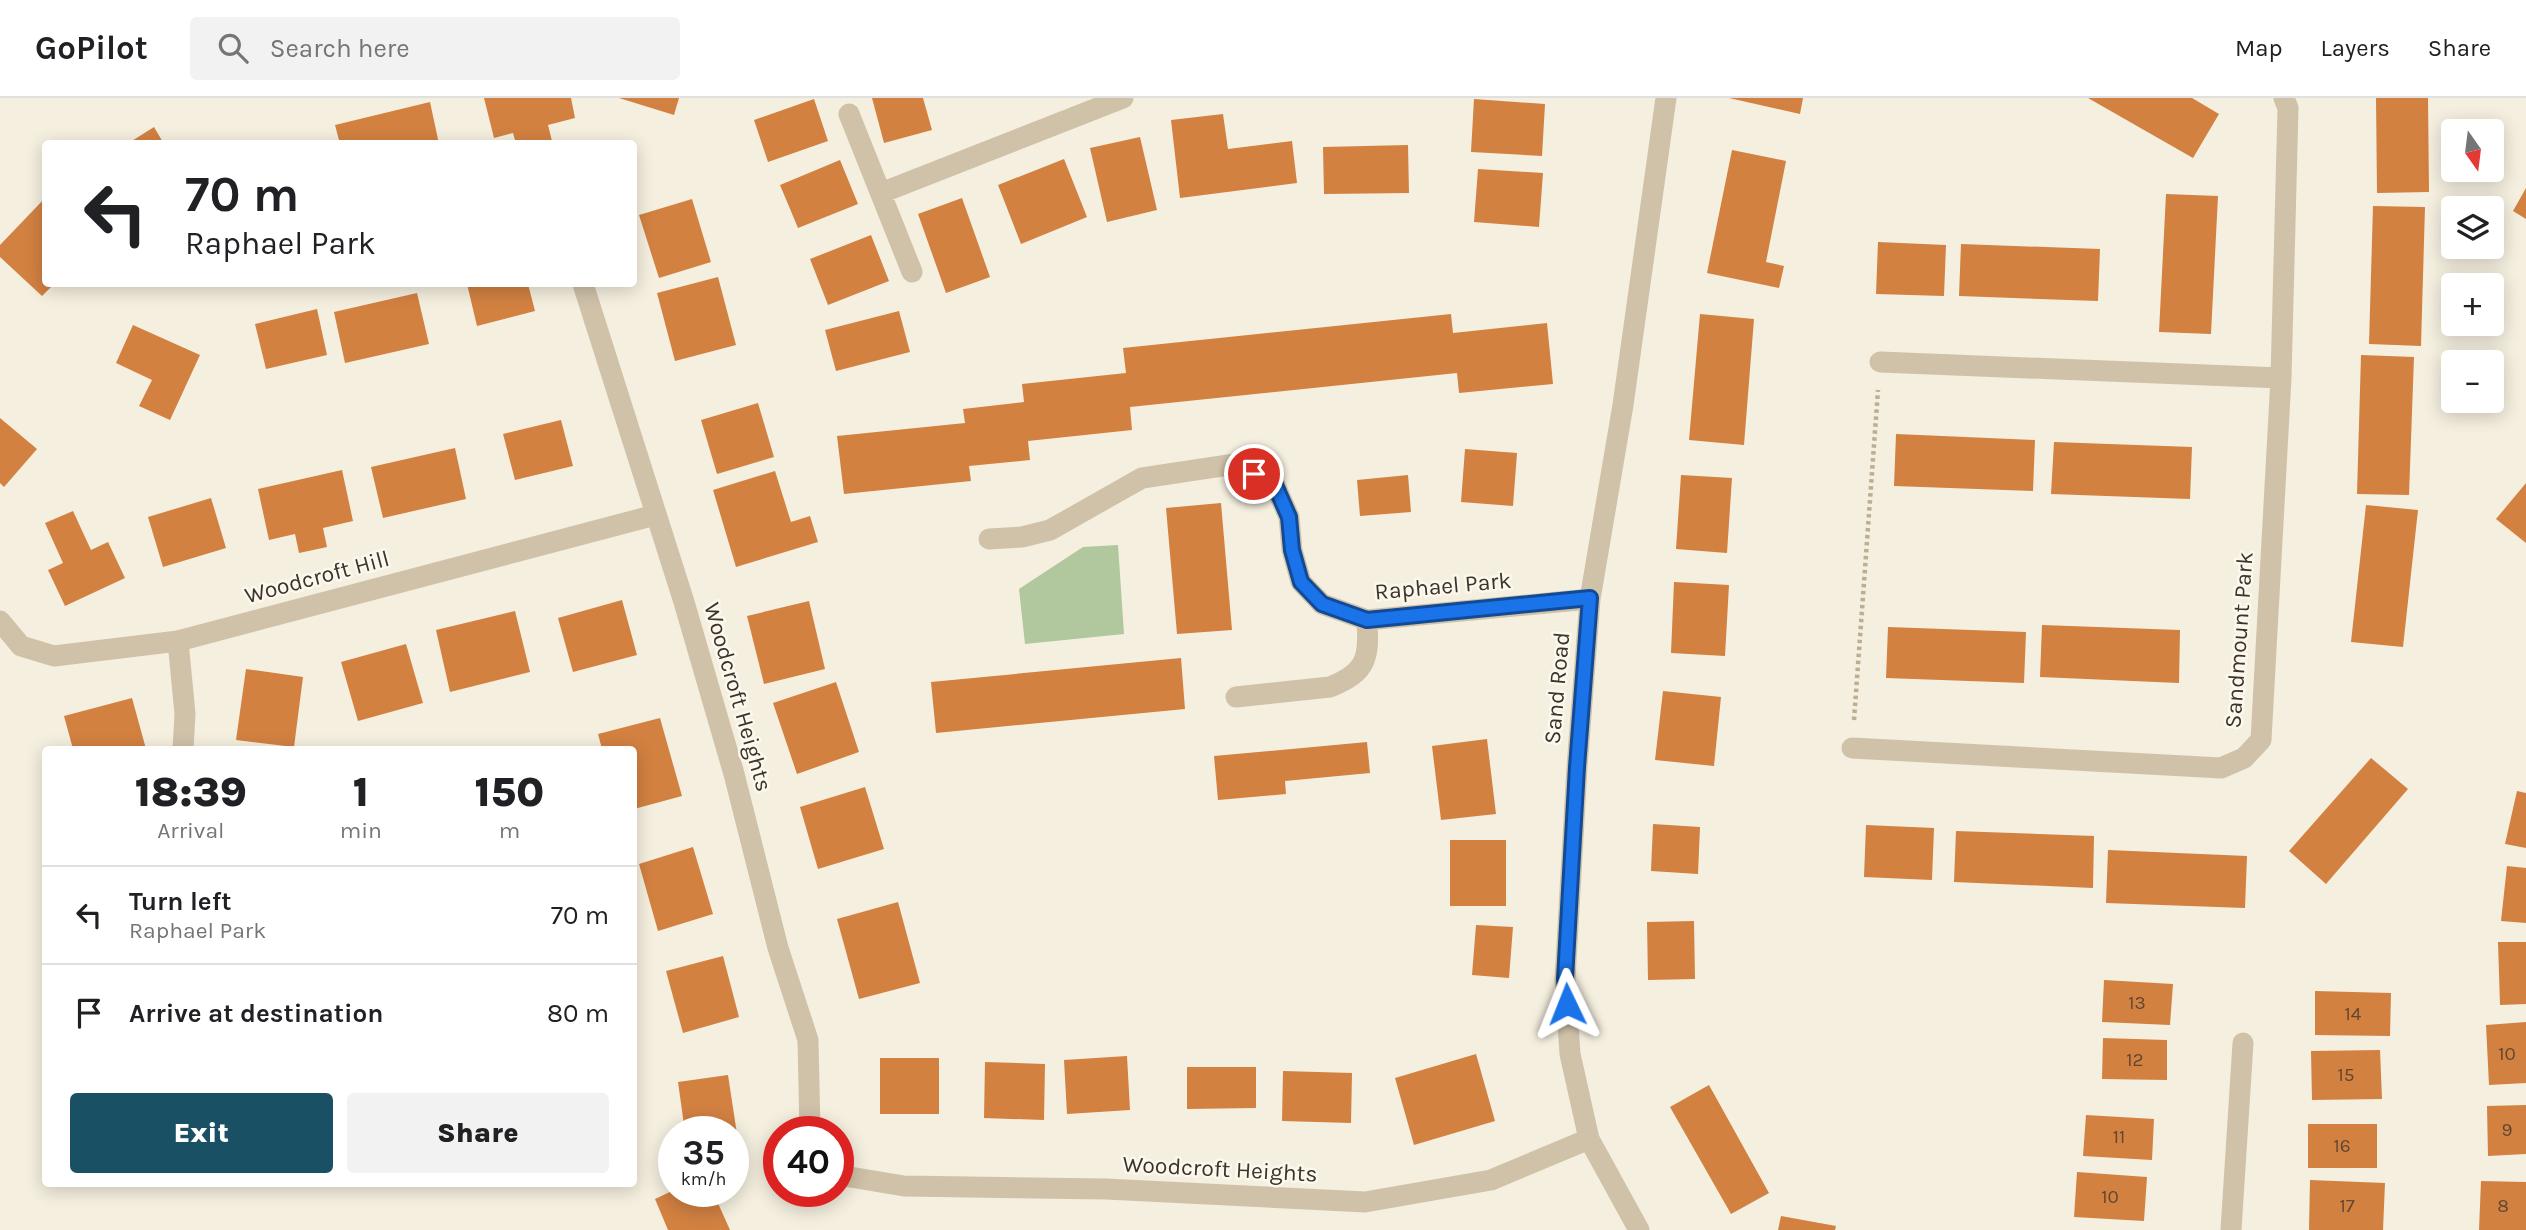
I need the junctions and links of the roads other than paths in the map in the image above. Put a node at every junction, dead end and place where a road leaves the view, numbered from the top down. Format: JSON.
{"nodes":[{"id":1,"x":1124,"y":98,"type":"edge"},
{"id":2,"x":1666,"y":98,"type":"edge"},
{"id":3,"x":2284,"y":98,"type":"edge"},
{"id":4,"x":849,"y":114,"type":"dead end"},
{"id":5,"x":881,"y":193,"type":"junction"},
{"id":6,"x":912,"y":272,"type":"dead end"},
{"id":7,"x":584,"y":287,"type":"edge"},
{"id":8,"x":1880,"y":362,"type":"road end"},
{"id":9,"x":2281,"y":378,"type":"junction"},
{"id":10,"x":655,"y":515,"type":"junction"},
{"id":11,"x":989,"y":539,"type":"dead end"},
{"id":12,"x":1590,"y":598,"type":"junction"},
{"id":13,"x":1367,"y":620,"type":"junction"},
{"id":14,"x":0,"y":621,"type":"edge"},
{"id":15,"x":178,"y":641,"type":"junction"},
{"id":16,"x":1236,"y":697,"type":"dead end"},
{"id":17,"x":183,"y":746,"type":"edge"},
{"id":18,"x":1852,"y":748,"type":"road end"},
{"id":19,"x":2243,"y":1043,"type":"dead end"},
{"id":20,"x":810,"y":1116,"type":"edge"},
{"id":21,"x":1589,"y":1139,"type":"junction"},
{"id":22,"x":854,"y":1178,"type":"edge"},
{"id":23,"x":1639,"y":1230,"type":"edge"},
{"id":24,"x":2231,"y":1230,"type":"edge"}],
"edges":[{"from":1,"to":5,"type":"street"},
{"from":2,"to":12,"type":"street","name":"Sand Road"},
{"from":3,"to":9,"type":"street","name":"Sandmount Park"},
{"from":4,"to":5,"type":"street"},
{"from":5,"to":6,"type":"street"},
{"from":7,"to":10,"type":"street","name":"Woodcroft Heights"},
{"from":8,"to":9,"type":"street"},
{"from":9,"to":18,"type":"street","name":"Sandmount Park"},
{"from":10,"to":15,"type":"street","name":"Woodcroft Hill"},
{"from":10,"to":20,"type":"street","name":"Woodcroft Heights"},
{"from":11,"to":13,"type":"street","name":"Raphael Park"},
{"from":12,"to":13,"type":"street","name":"Raphael Park"},
{"from":12,"to":21,"type":"street","name":"Sand Road"},
{"from":13,"to":16,"type":"street"},
{"from":14,"to":15,"type":"street","name":"Woodcroft Hill"},
{"from":15,"to":17,"type":"street"},
{"from":19,"to":24,"type":"street"},
{"from":21,"to":22,"type":"street","name":"Woodcroft Heights"},
{"from":21,"to":23,"type":"street","name":"Sand Road"}]}
